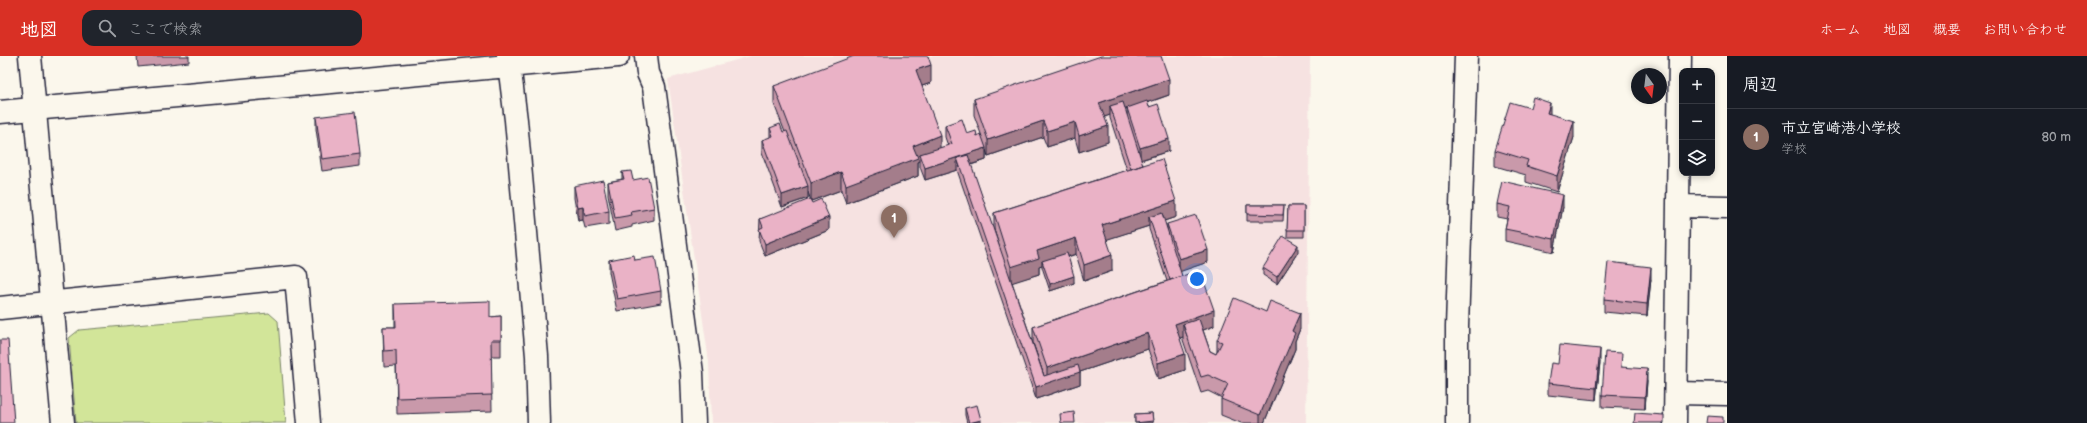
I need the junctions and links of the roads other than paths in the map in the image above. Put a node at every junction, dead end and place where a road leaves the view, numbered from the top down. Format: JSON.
{"nodes":[{"id":1,"x":30,"y":56,"type":"edge"},
{"id":2,"x":618,"y":56,"type":"edge"},
{"id":3,"x":646,"y":56,"type":"edge"},
{"id":4,"x":1466,"y":56,"type":"edge"},
{"id":5,"x":1680,"y":56,"type":"edge"},
{"id":6,"x":509,"y":60,"type":"edge"},
{"id":7,"x":36,"y":109,"type":"junction"},
{"id":8,"x":0,"y":112,"type":"edge"},
{"id":9,"x":1678,"y":206,"type":"junction"},
{"id":10,"x":1727,"y":207,"type":"edge"},
{"id":11,"x":53,"y":303,"type":"junction"},
{"id":12,"x":0,"y":308,"type":"edge"},
{"id":13,"x":1676,"y":393,"type":"junction"},
{"id":14,"x":1727,"y":394,"type":"edge"},
{"id":15,"x":63,"y":423,"type":"edge"},
{"id":16,"x":309,"y":423,"type":"edge"},
{"id":17,"x":539,"y":423,"type":"edge"},
{"id":18,"x":694,"y":423,"type":"edge"},
{"id":19,"x":1457,"y":423,"type":"edge"},
{"id":20,"x":1675,"y":423,"type":"edge"}],
"edges":[{"from":1,"to":7,"type":"street"},
{"from":2,"to":6,"type":"street"},
{"from":3,"to":18,"type":"street"},
{"from":4,"to":19,"type":"street"},
{"from":5,"to":9,"type":"street"},
{"from":6,"to":7,"type":"street"},
{"from":6,"to":17,"type":"street"},
{"from":7,"to":8,"type":"street"},
{"from":7,"to":11,"type":"street"},
{"from":9,"to":10,"type":"street"},
{"from":9,"to":13,"type":"street"},
{"from":11,"to":12,"type":"street"},
{"from":11,"to":15,"type":"street"},
{"from":11,"to":16,"type":"street"},
{"from":13,"to":14,"type":"street"},
{"from":13,"to":20,"type":"street"}]}
